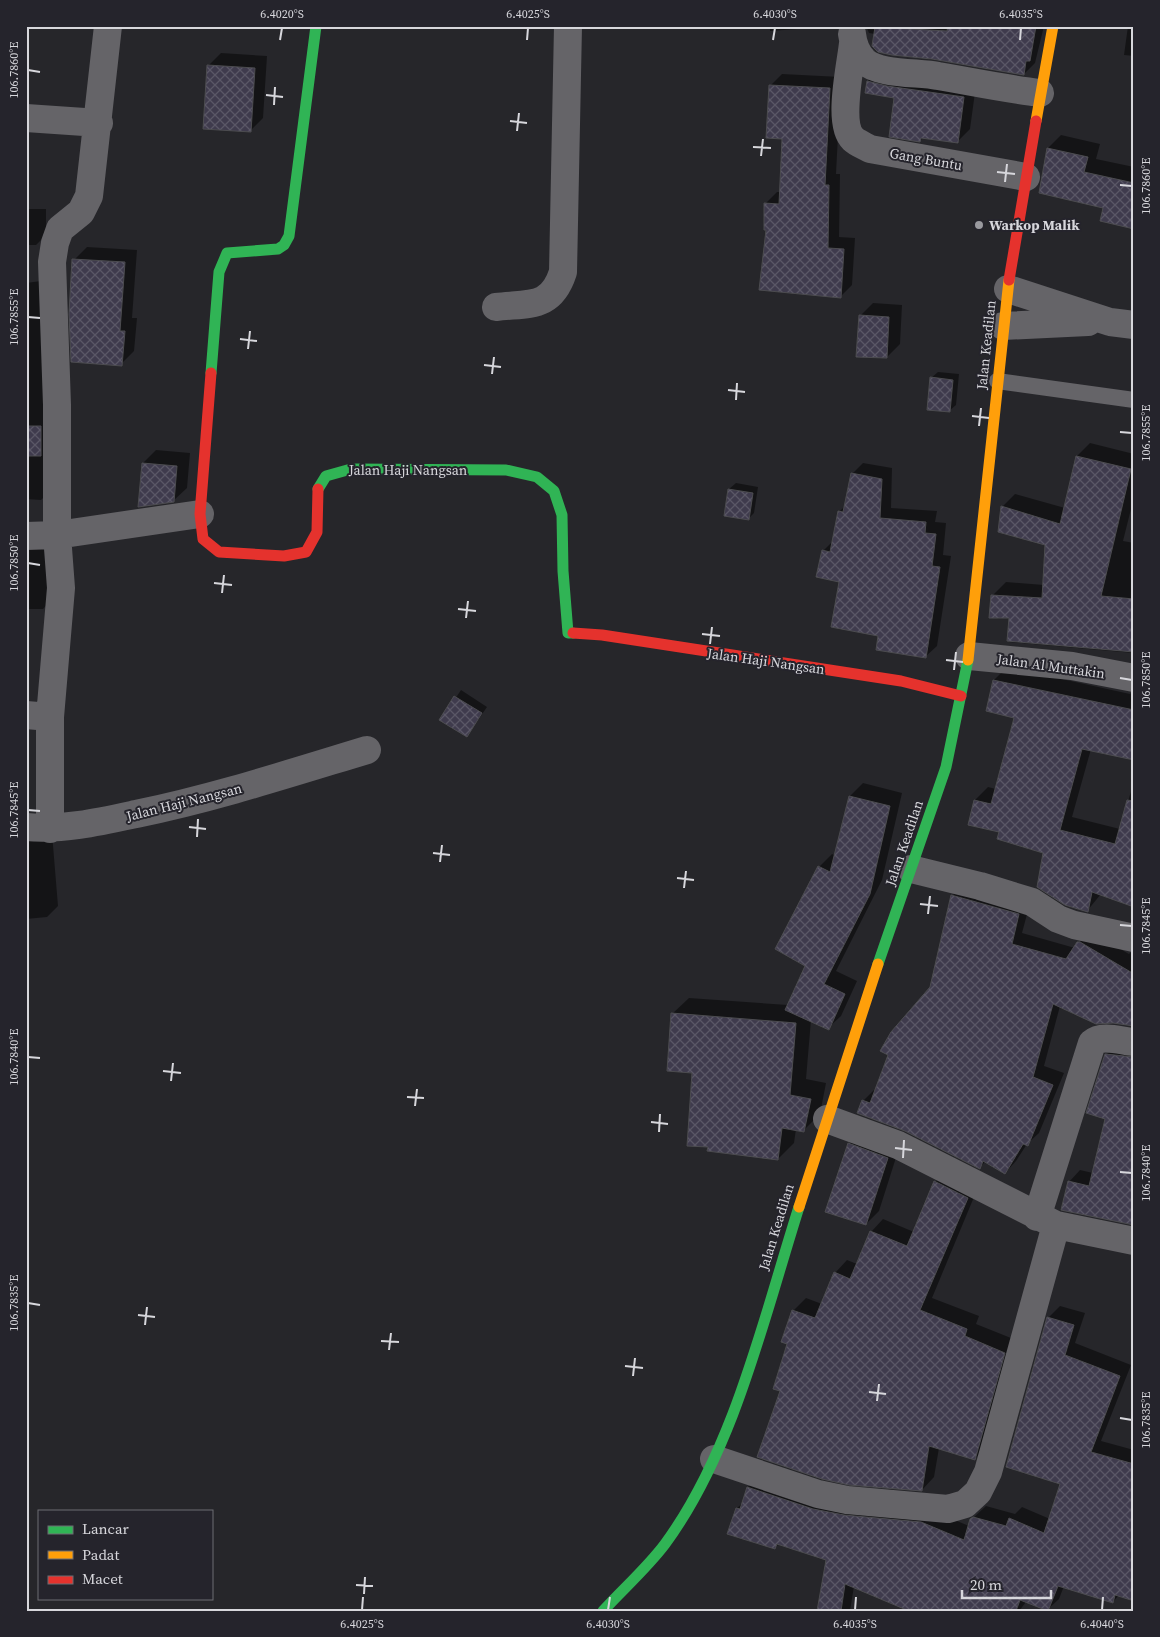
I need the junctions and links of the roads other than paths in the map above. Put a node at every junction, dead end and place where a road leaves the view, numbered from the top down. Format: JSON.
{"nodes":[{"id":1,"x":108,"y":26,"type":"edge"},
{"id":2,"x":316,"y":26,"type":"edge"},
{"id":3,"x":568,"y":26,"type":"edge"},
{"id":4,"x":1053,"y":26,"type":"edge"},
{"id":5,"x":852,"y":35,"type":"edge"},
{"id":6,"x":1040,"y":93,"type":"junction"},
{"id":7,"x":26,"y":118,"type":"edge"},
{"id":8,"x":99,"y":123,"type":"junction"},
{"id":9,"x":1026,"y":177,"type":"junction"},
{"id":10,"x":1008,"y":289,"type":"junction"},
{"id":11,"x":496,"y":307,"type":"dead end"},
{"id":12,"x":1122,"y":323,"type":"edge"},
{"id":13,"x":1003,"y":326,"type":"junction"},
{"id":14,"x":998,"y":381,"type":"junction"},
{"id":15,"x":1134,"y":400,"type":"edge"},
{"id":16,"x":200,"y":514,"type":"junction"},
{"id":17,"x":26,"y":536,"type":"edge"},
{"id":18,"x":57,"y":536,"type":"junction"},
{"id":19,"x":969,"y":656,"type":"junction"},
{"id":20,"x":1134,"y":678,"type":"edge"},
{"id":21,"x":961,"y":696,"type":"junction"},
{"id":22,"x":38,"y":716,"type":"edge"},
{"id":23,"x":368,"y":750,"type":"dead end"},
{"id":24,"x":38,"y":828,"type":"edge"},
{"id":25,"x":911,"y":869,"type":"junction"},
{"id":26,"x":1134,"y":938,"type":"edge"},
{"id":27,"x":1134,"y":1042,"type":"edge"},
{"id":28,"x":827,"y":1119,"type":"junction"},
{"id":29,"x":1046,"y":1221,"type":"junction"},
{"id":30,"x":1134,"y":1241,"type":"edge"},
{"id":31,"x":714,"y":1459,"type":"junction"},
{"id":32,"x":603,"y":1611,"type":"edge"}],
"edges":[{"from":1,"to":8,"type":"street"},
{"from":2,"to":16,"type":"main road","name":"Jalan Haji Nangsan"},
{"from":3,"to":11,"type":"street"},
{"from":4,"to":6,"type":"main road","name":"Jalan Keadilan"},
{"from":5,"to":6,"type":"street"},
{"from":5,"to":9,"type":"street","name":"Gang Buntu"},
{"from":6,"to":9,"type":"main road","name":"Jalan Keadilan"},
{"from":7,"to":8,"type":"street"},
{"from":8,"to":18,"type":"street"},
{"from":9,"to":10,"type":"main road","name":"Jalan Keadilan"},
{"from":10,"to":12,"type":"street"},
{"from":10,"to":13,"type":"main road","name":"Jalan Keadilan"},
{"from":12,"to":13,"type":"street"},
{"from":13,"to":14,"type":"main road","name":"Jalan Keadilan"},
{"from":14,"to":15,"type":"lane"},
{"from":14,"to":19,"type":"main road","name":"Jalan Keadilan"},
{"from":16,"to":18,"type":"street"},
{"from":16,"to":21,"type":"main road","name":"Jalan Haji Nangsan"},
{"from":17,"to":18,"type":"street"},
{"from":18,"to":22,"type":"street"},
{"from":19,"to":20,"type":"street","name":"Jalan Al Muttakin"},
{"from":19,"to":21,"type":"main road","name":"Jalan Keadilan"},
{"from":21,"to":25,"type":"main road","name":"Jalan Keadilan"},
{"from":22,"to":24,"type":"street"},
{"from":23,"to":24,"type":"street","name":"Jalan Haji Nangsan"},
{"from":25,"to":26,"type":"street"},
{"from":25,"to":28,"type":"main road","name":"Jalan Keadilan"},
{"from":27,"to":29,"type":"street"},
{"from":28,"to":29,"type":"street"},
{"from":28,"to":31,"type":"main road","name":"Jalan Keadilan"},
{"from":29,"to":30,"type":"street"},
{"from":29,"to":31,"type":"street"},
{"from":31,"to":32,"type":"main road","name":"Jalan Keadilan"}]}
